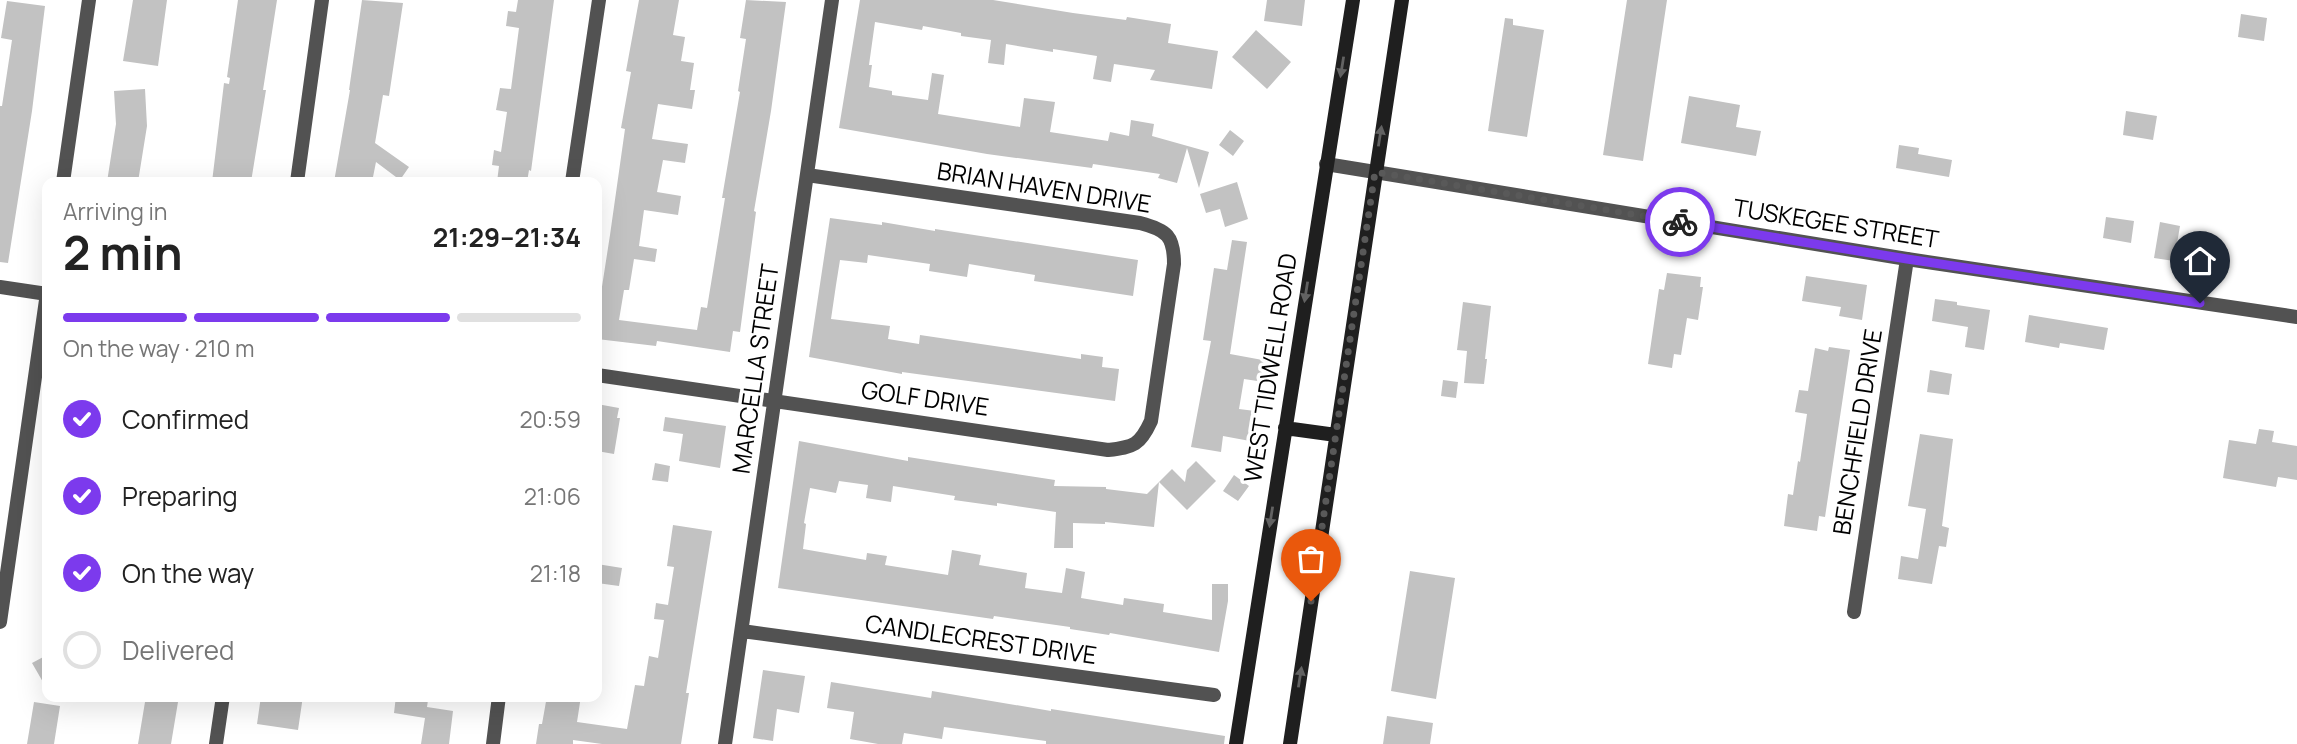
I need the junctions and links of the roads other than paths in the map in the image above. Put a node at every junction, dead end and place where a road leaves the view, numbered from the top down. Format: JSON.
{"nodes":[{"id":1,"x":89,"y":0,"type":"edge"},
{"id":2,"x":323,"y":0,"type":"edge"},
{"id":3,"x":598,"y":0,"type":"edge"},
{"id":4,"x":832,"y":0,"type":"edge"},
{"id":5,"x":1353,"y":0,"type":"edge"},
{"id":6,"x":1402,"y":0,"type":"edge"},
{"id":7,"x":1326,"y":164,"type":"junction"},
{"id":8,"x":1375,"y":172,"type":"junction"},
{"id":9,"x":807,"y":175,"type":"junction"},
{"id":10,"x":64,"y":177,"type":"edge"},
{"id":11,"x":297,"y":177,"type":"edge"},
{"id":12,"x":573,"y":177,"type":"edge"},
{"id":13,"x":1907,"y":259,"type":"junction"},
{"id":14,"x":0,"y":287,"type":"edge"},
{"id":15,"x":42,"y":293,"type":"edge"},
{"id":16,"x":2297,"y":317,"type":"edge"},
{"id":17,"x":42,"y":329,"type":"edge"},
{"id":18,"x":1163,"y":338,"type":"joint"},
{"id":19,"x":602,"y":376,"type":"edge"},
{"id":20,"x":774,"y":400,"type":"junction"},
{"id":21,"x":1285,"y":428,"type":"junction"},
{"id":22,"x":1336,"y":435,"type":"junction"},
{"id":23,"x":1854,"y":612,"type":"dead end"},
{"id":24,"x":0,"y":622,"type":"edge"},
{"id":25,"x":742,"y":631,"type":"junction"},
{"id":26,"x":1214,"y":695,"type":"dead end"},
{"id":27,"x":222,"y":702,"type":"edge"},
{"id":28,"x":498,"y":702,"type":"edge"},
{"id":29,"x":216,"y":744,"type":"edge"},
{"id":30,"x":493,"y":744,"type":"edge"},
{"id":31,"x":725,"y":744,"type":"edge"},
{"id":32,"x":1236,"y":744,"type":"edge"},
{"id":33,"x":1290,"y":744,"type":"edge"}],
"edges":[{"from":1,"to":10,"type":"street"},
{"from":2,"to":11,"type":"street"},
{"from":3,"to":12,"type":"street"},
{"from":4,"to":9,"type":"street","name":"MARCELLA STREET"},
{"from":5,"to":7,"type":"main road","name":"WEST TIDWELL ROAD","one_way":true},
{"from":8,"to":6,"type":"main road","one_way":true},
{"from":7,"to":8,"type":"street","name":"TUSKEGEE STREET"},
{"from":7,"to":21,"type":"main road","name":"WEST TIDWELL ROAD","one_way":true},
{"from":8,"to":13,"type":"street","name":"TUSKEGEE STREET"},
{"from":8,"to":22,"type":"main road"},
{"from":9,"to":18,"type":"street","name":"BRIAN HAVEN DRIVE"},
{"from":9,"to":20,"type":"street","name":"MARCELLA STREET"},
{"from":13,"to":16,"type":"street","name":"TUSKEGEE STREET"},
{"from":13,"to":23,"type":"street","name":"BENCHFIELD DRIVE"},
{"from":14,"to":15,"type":"street"},
{"from":17,"to":24,"type":"street"},
{"from":18,"to":20,"type":"street","name":"GOLF DRIVE"},
{"from":19,"to":20,"type":"street","name":"GOLF DRIVE"},
{"from":20,"to":25,"type":"street","name":"MARCELLA STREET"},
{"from":21,"to":22,"type":"main road"},
{"from":21,"to":32,"type":"main road","name":"WEST TIDWELL ROAD","one_way":true},
{"from":33,"to":22,"type":"main road","one_way":true},
{"from":25,"to":26,"type":"street","name":"CANDLECREST DRIVE"},
{"from":25,"to":31,"type":"street","name":"MARCELLA STREET"},
{"from":27,"to":29,"type":"street"},
{"from":28,"to":30,"type":"street"}]}
